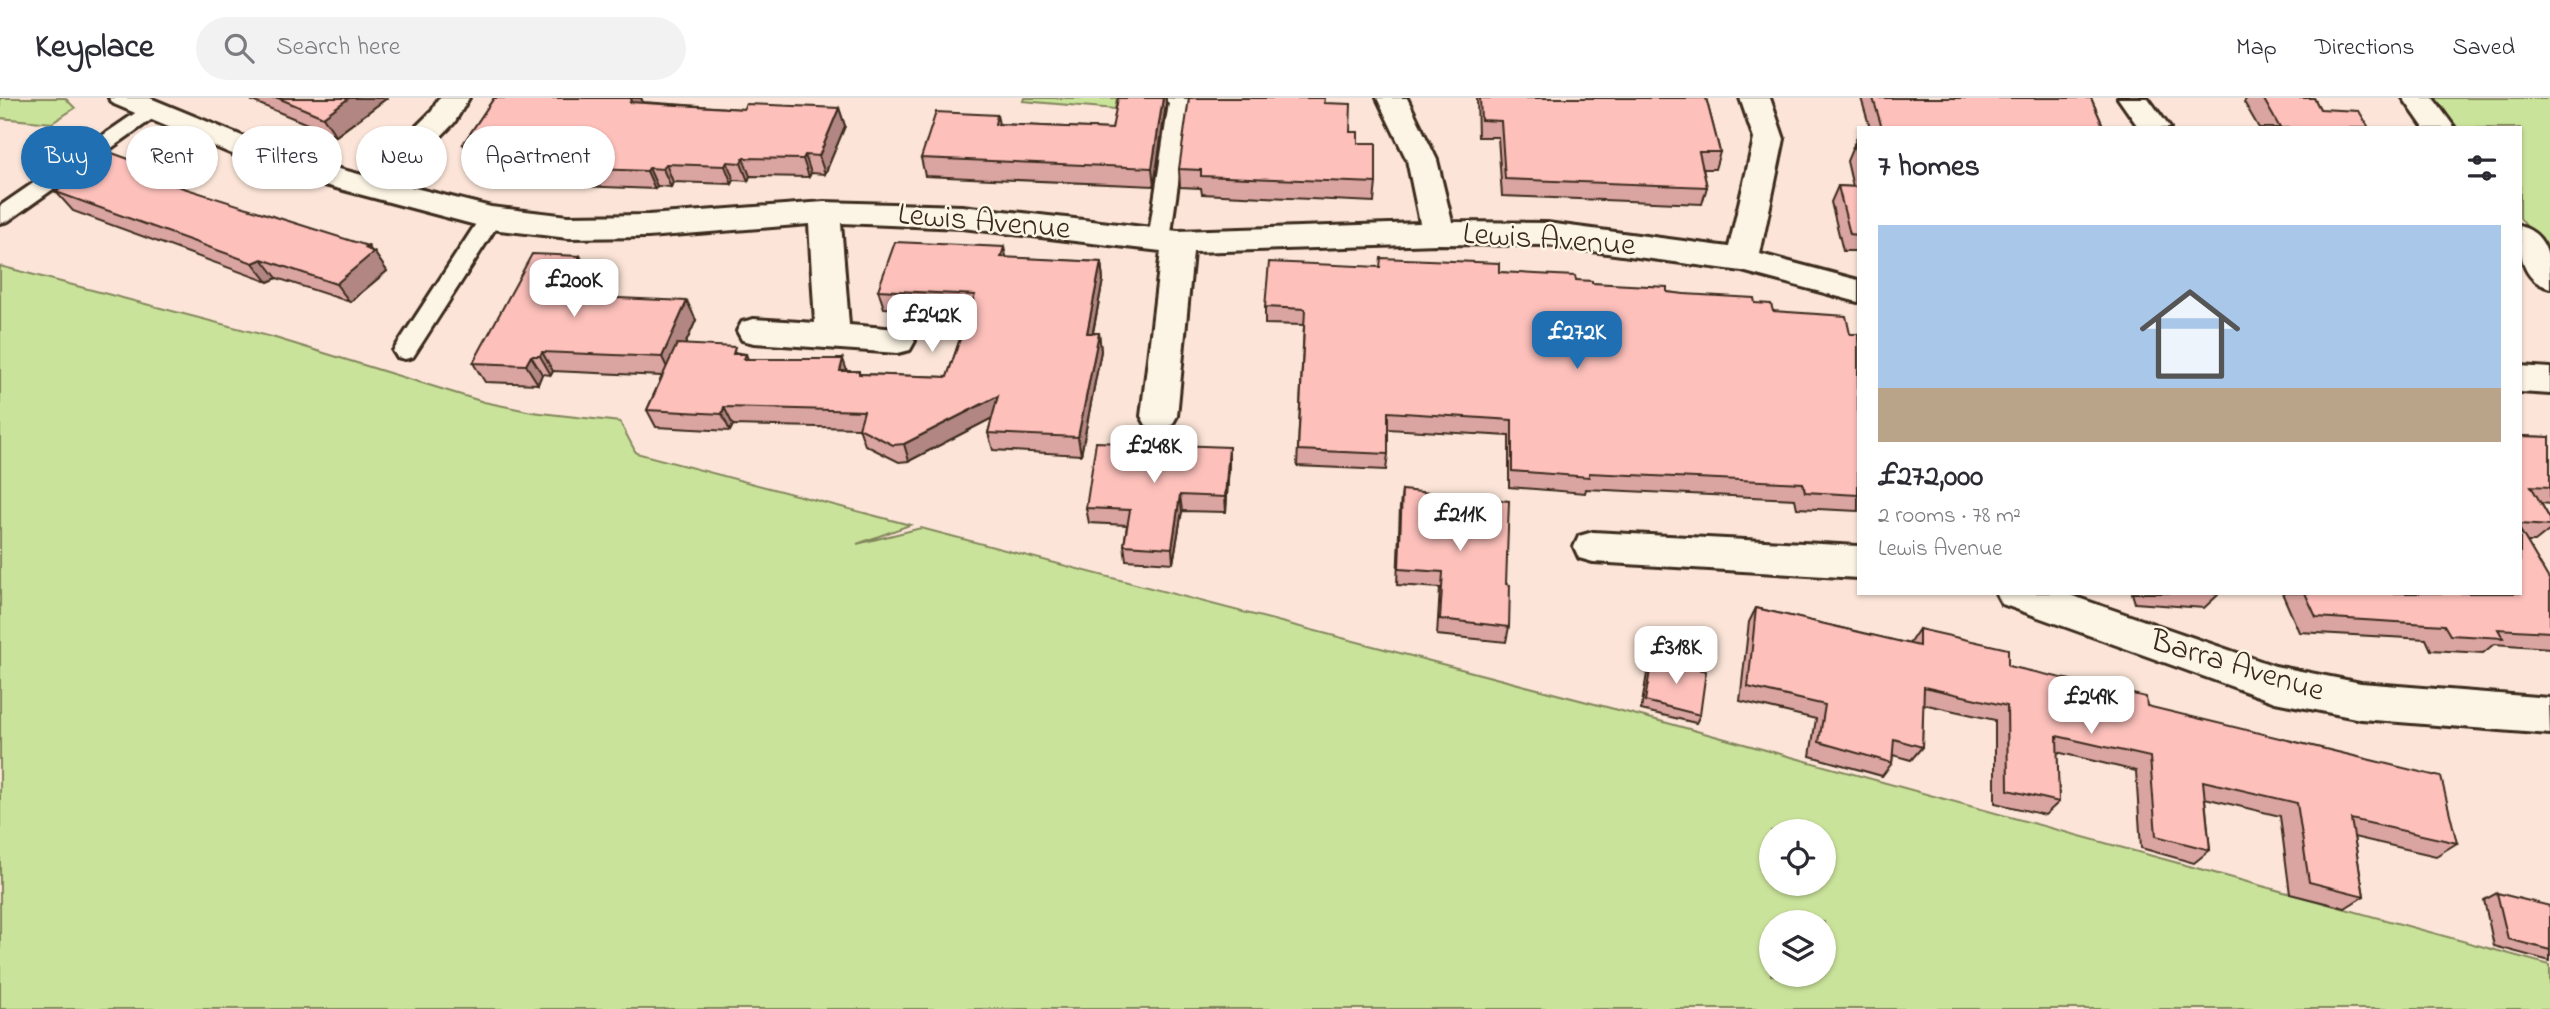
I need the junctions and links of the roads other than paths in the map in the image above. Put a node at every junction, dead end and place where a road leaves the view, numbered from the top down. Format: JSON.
{"nodes":[{"id":1,"x":454,"y":98,"type":"edge"},
{"id":2,"x":1173,"y":98,"type":"edge"},
{"id":3,"x":1392,"y":98,"type":"edge"},
{"id":4,"x":1755,"y":98,"type":"edge"},
{"id":5,"x":2133,"y":98,"type":"edge"},
{"id":6,"x":2418,"y":98,"type":"edge"},
{"id":7,"x":137,"y":105,"type":"edge"},
{"id":8,"x":434,"y":126,"type":"edge"},
{"id":9,"x":2154,"y":126,"type":"edge"},
{"id":10,"x":2439,"y":126,"type":"edge"},
{"id":11,"x":356,"y":184,"type":"edge"},
{"id":12,"x":376,"y":189,"type":"edge"},
{"id":13,"x":824,"y":212,"type":"junction"},
{"id":14,"x":0,"y":216,"type":"edge"},
{"id":15,"x":491,"y":218,"type":"junction"},
{"id":16,"x":1438,"y":233,"type":"junction"},
{"id":17,"x":2522,"y":240,"type":"edge"},
{"id":18,"x":1168,"y":241,"type":"junction"},
{"id":19,"x":1742,"y":260,"type":"junction"},
{"id":20,"x":2550,"y":277,"type":"edge"},
{"id":21,"x":1857,"y":291,"type":"edge"},
{"id":22,"x":754,"y":331,"type":"dead end"},
{"id":23,"x":833,"y":337,"type":"junction"},
{"id":24,"x":898,"y":341,"type":"dead end"},
{"id":25,"x":405,"y":351,"type":"dead end"},
{"id":26,"x":2522,"y":379,"type":"edge"},
{"id":27,"x":2550,"y":381,"type":"edge"},
{"id":28,"x":1159,"y":416,"type":"dead end"},
{"id":29,"x":1593,"y":547,"type":"dead end"},
{"id":30,"x":1857,"y":562,"type":"edge"},
{"id":31,"x":2023,"y":595,"type":"edge"},
{"id":32,"x":2549,"y":716,"type":"edge"}],
"edges":[{"from":1,"to":8,"type":"street"},
{"from":2,"to":18,"type":"lane"},
{"from":3,"to":16,"type":"street"},
{"from":4,"to":19,"type":"street"},
{"from":5,"to":9,"type":"street"},
{"from":6,"to":10,"type":"street"},
{"from":7,"to":11,"type":"street","name":"Lewis Avenue"},
{"from":7,"to":14,"type":"lane"},
{"from":12,"to":15,"type":"street","name":"Lewis Avenue"},
{"from":13,"to":15,"type":"street","name":"Lewis Avenue"},
{"from":13,"to":18,"type":"street","name":"Lewis Avenue"},
{"from":13,"to":23,"type":"street"},
{"from":15,"to":25,"type":"lane"},
{"from":16,"to":18,"type":"street","name":"Lewis Avenue"},
{"from":16,"to":19,"type":"street","name":"Lewis Avenue"},
{"from":17,"to":20,"type":"street"},
{"from":18,"to":28,"type":"street"},
{"from":19,"to":21,"type":"street","name":"Lewis Avenue"},
{"from":22,"to":23,"type":"street"},
{"from":23,"to":24,"type":"street"},
{"from":26,"to":27,"type":"street"},
{"from":29,"to":30,"type":"street"},
{"from":31,"to":32,"type":"street","name":"Barra Avenue"}]}
